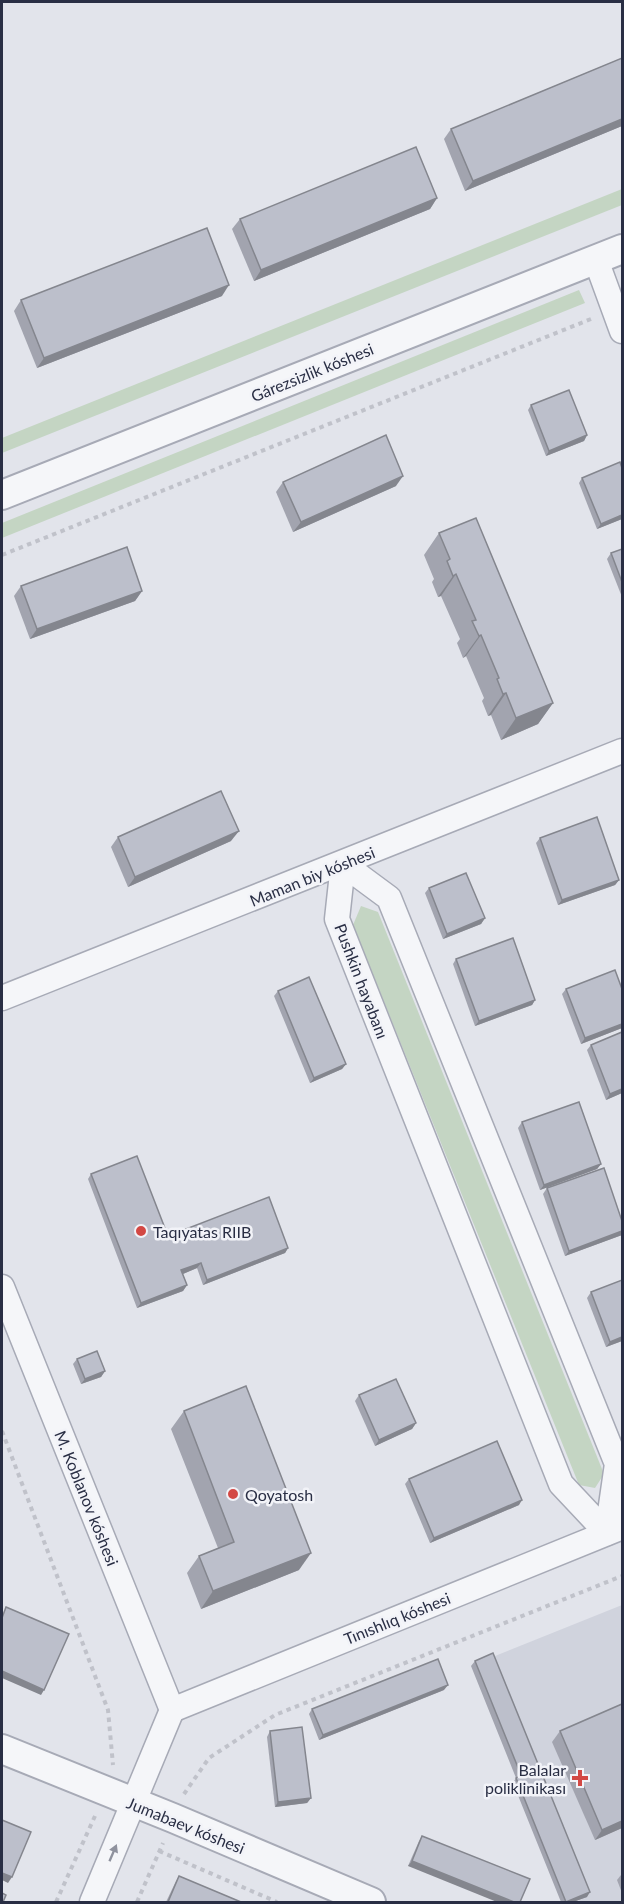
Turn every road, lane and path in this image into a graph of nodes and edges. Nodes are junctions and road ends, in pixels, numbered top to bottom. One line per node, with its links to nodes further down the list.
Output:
1 (622, 249): 2 (street, Gárezsizlik kóshesi)
2 (596, 260): 3 (street); 4 (street, Gárezsizlik kóshesi)
3 (619, 320): 5 (path)
4 (2, 495)
5 (2, 555)
6 (622, 751): 7 (street, Maman biy kóshesi)
7 (343, 864): 8 (street, Maman biy kóshesi); 11 (street); 11 (street, Pushkin hayabanı)
8 (2, 998)
9 (2, 1287): 13 (street, M. Koblanov kóshesi)
10 (2, 1431): 15 (path)
11 (615, 1530): 13 (street, Tınıshlıq kóshesi)
12 (622, 1576): 16 (path)
13 (172, 1710): 17 (street)
14 (2, 1749): 17 (street, Jumabaev kóshesi)
15 (113, 1769)
16 (182, 1797)
17 (134, 1803): 22 (street, one-way to 17); 25 (street, Jumabaev kóshesi)
18 (97, 1812): 21 (path)
19 (165, 1838): 20 (path)
20 (159, 1851): 23 (path); 24 (path)
21 (56, 1902)
22 (92, 1902)
23 (137, 1902)
24 (277, 1902)
25 (370, 1902)

